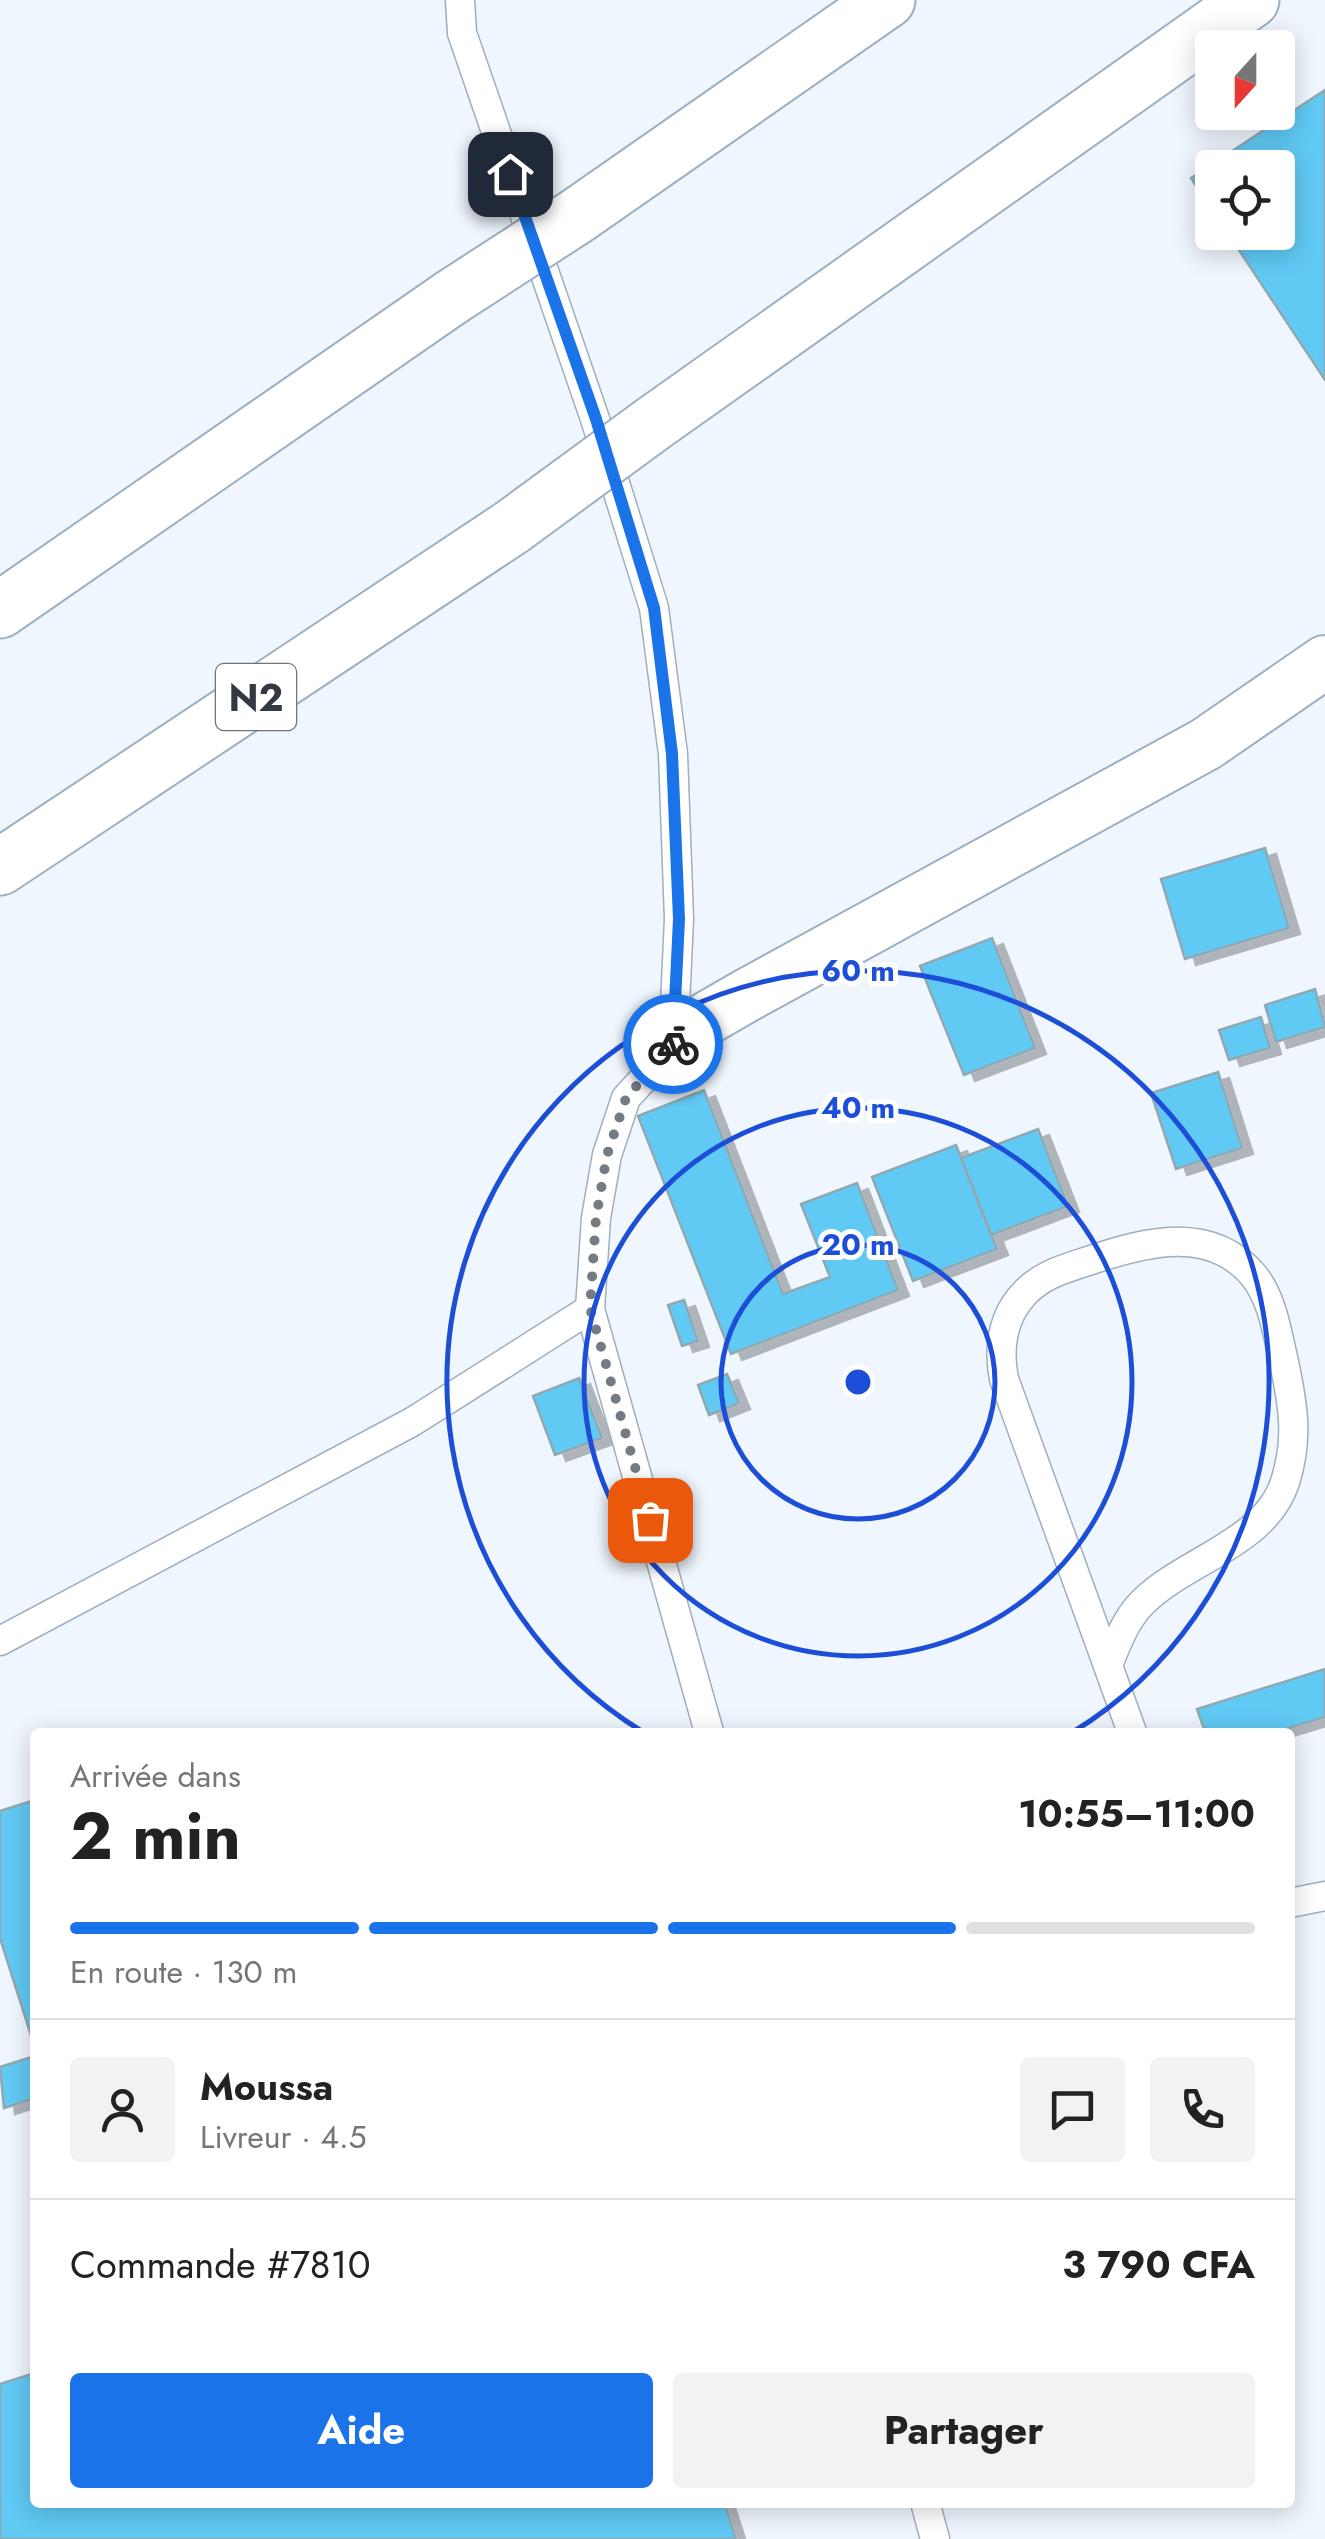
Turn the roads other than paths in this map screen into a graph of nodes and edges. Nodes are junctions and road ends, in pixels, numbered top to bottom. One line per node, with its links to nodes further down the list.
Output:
1 (460, 0): 7 (lane)
2 (888, 0): 4 (highway, bridge)
3 (1250, 0): 6 (highway, N2, bridge)
4 (0, 610)
5 (1325, 662): 7 (street)
6 (0, 867)
7 (673, 1047): 8 (lane)
8 (590, 1308): 9 (lane); 11 (lane)
9 (0, 1640)
10 (1109, 1662): 10 (lane); 12 (lane)
11 (708, 1728)
12 (1131, 1728)
13 (1325, 1896): 14 (lane)
14 (1295, 1902)
15 (927, 2508): 16 (lane)
16 (935, 2539)

